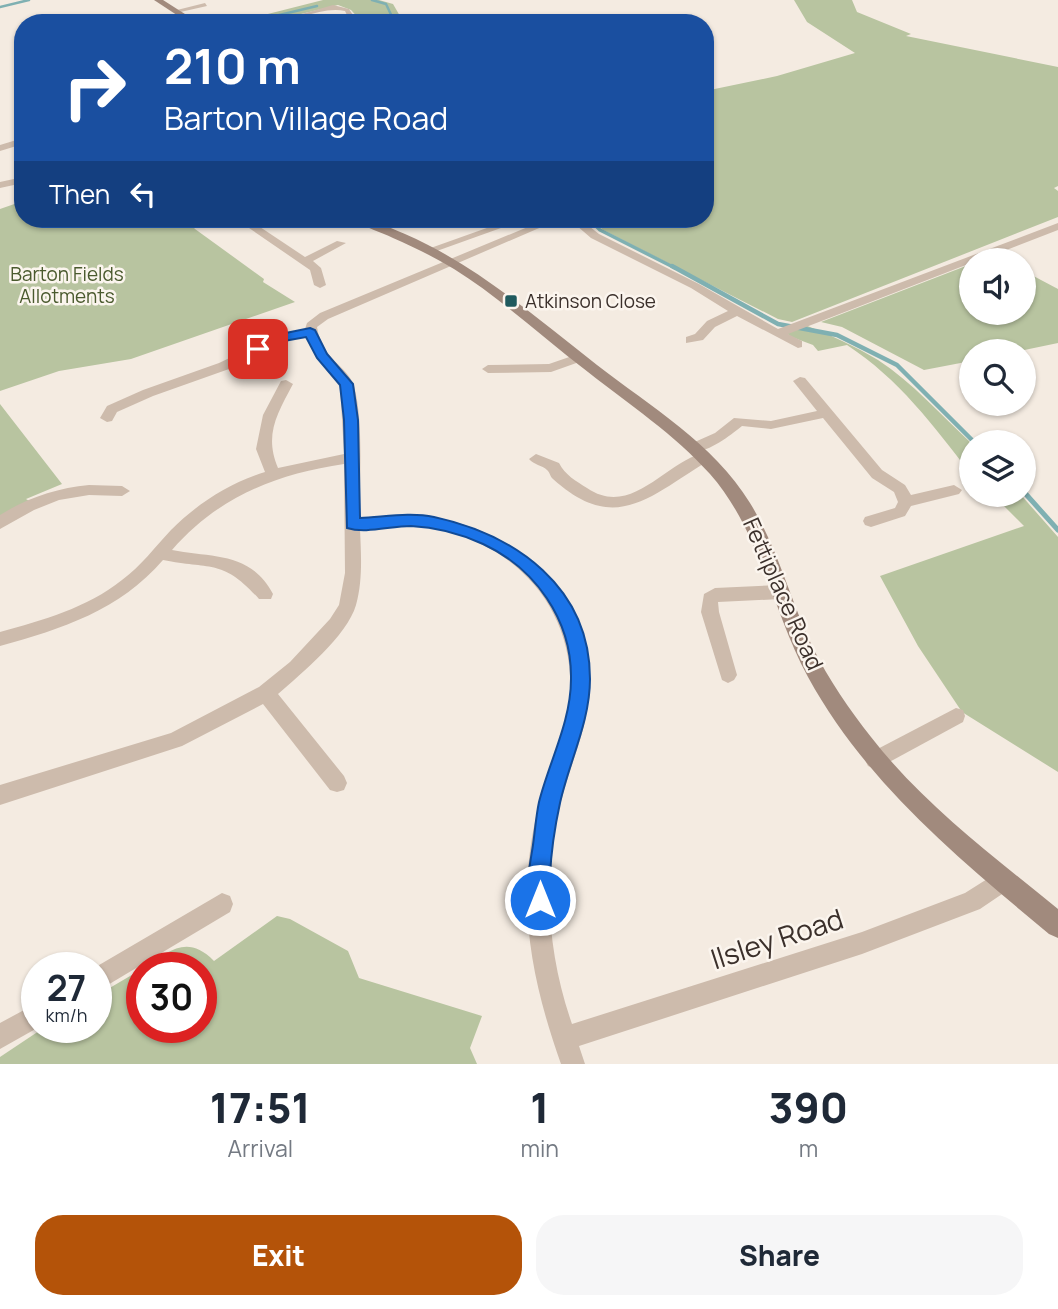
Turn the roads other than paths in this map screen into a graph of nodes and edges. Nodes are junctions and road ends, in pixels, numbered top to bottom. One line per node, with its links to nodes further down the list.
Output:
1 (158, 0): 3 (street)
2 (210, 2): 3 (street)
3 (176, 11): 4 (street)
4 (181, 14)
5 (307, 14): 6 (street)
6 (349, 14)
7 (1058, 226): 20 (street)
8 (255, 228): 15 (street)
9 (387, 228): 14 (street, Fettiplace Road)
10 (495, 228): 14 (street)
11 (533, 228): 16 (street)
12 (585, 228): 18 (street)
13 (341, 243): 15 (street)
14 (430, 250): 16 (street, Fettiplace Road)
15 (305, 261): 17 (street)
16 (451, 261): 19 (street); 23 (street, Fettiplace Road)
17 (320, 285)
18 (736, 312): 20 (street); 21 (street)
19 (310, 332): 27 (street); 30 (street)
20 (780, 332): 22 (street)
21 (698, 340)
22 (798, 344)
23 (578, 358): 24 (street); 29 (street, Fettiplace Road)
24 (488, 369)
25 (800, 381): 28 (street)
26 (286, 384): 32 (street)
27 (106, 412)
28 (828, 413): 29 (street); 35 (street)
29 (698, 453): 31 (street); 40 (street, Fettiplace Road)
30 (351, 458): 32 (street); 38 (street)
31 (536, 458)
32 (273, 473): 39 (street)
33 (954, 490): 35 (street)
34 (122, 491): 37 (street)
35 (906, 502): 36 (street)
36 (871, 521)
37 (0, 523)
38 (352, 524): 44 (street); 55 (street)
39 (162, 554): 41 (street); 42 (street)
40 (781, 592): 43 (street); 46 (street, Fettiplace Road)
41 (265, 594)
42 (0, 639)
43 (728, 675)
44 (265, 693): 47 (street); 48 (street)
45 (956, 716): 46 (street)
46 (875, 760): 49 (street, Fettiplace Road)
47 (337, 783)
48 (0, 795)
49 (1003, 880): 51 (street, Fettiplace Road); 55 (street, Ilsley Road)
50 (222, 904): 52 (street)
51 (1058, 925)
52 (112, 970)
53 (21, 1025): 54 (street)
54 (0, 1037)
55 (564, 1039): 56 (street)
56 (573, 1064)

